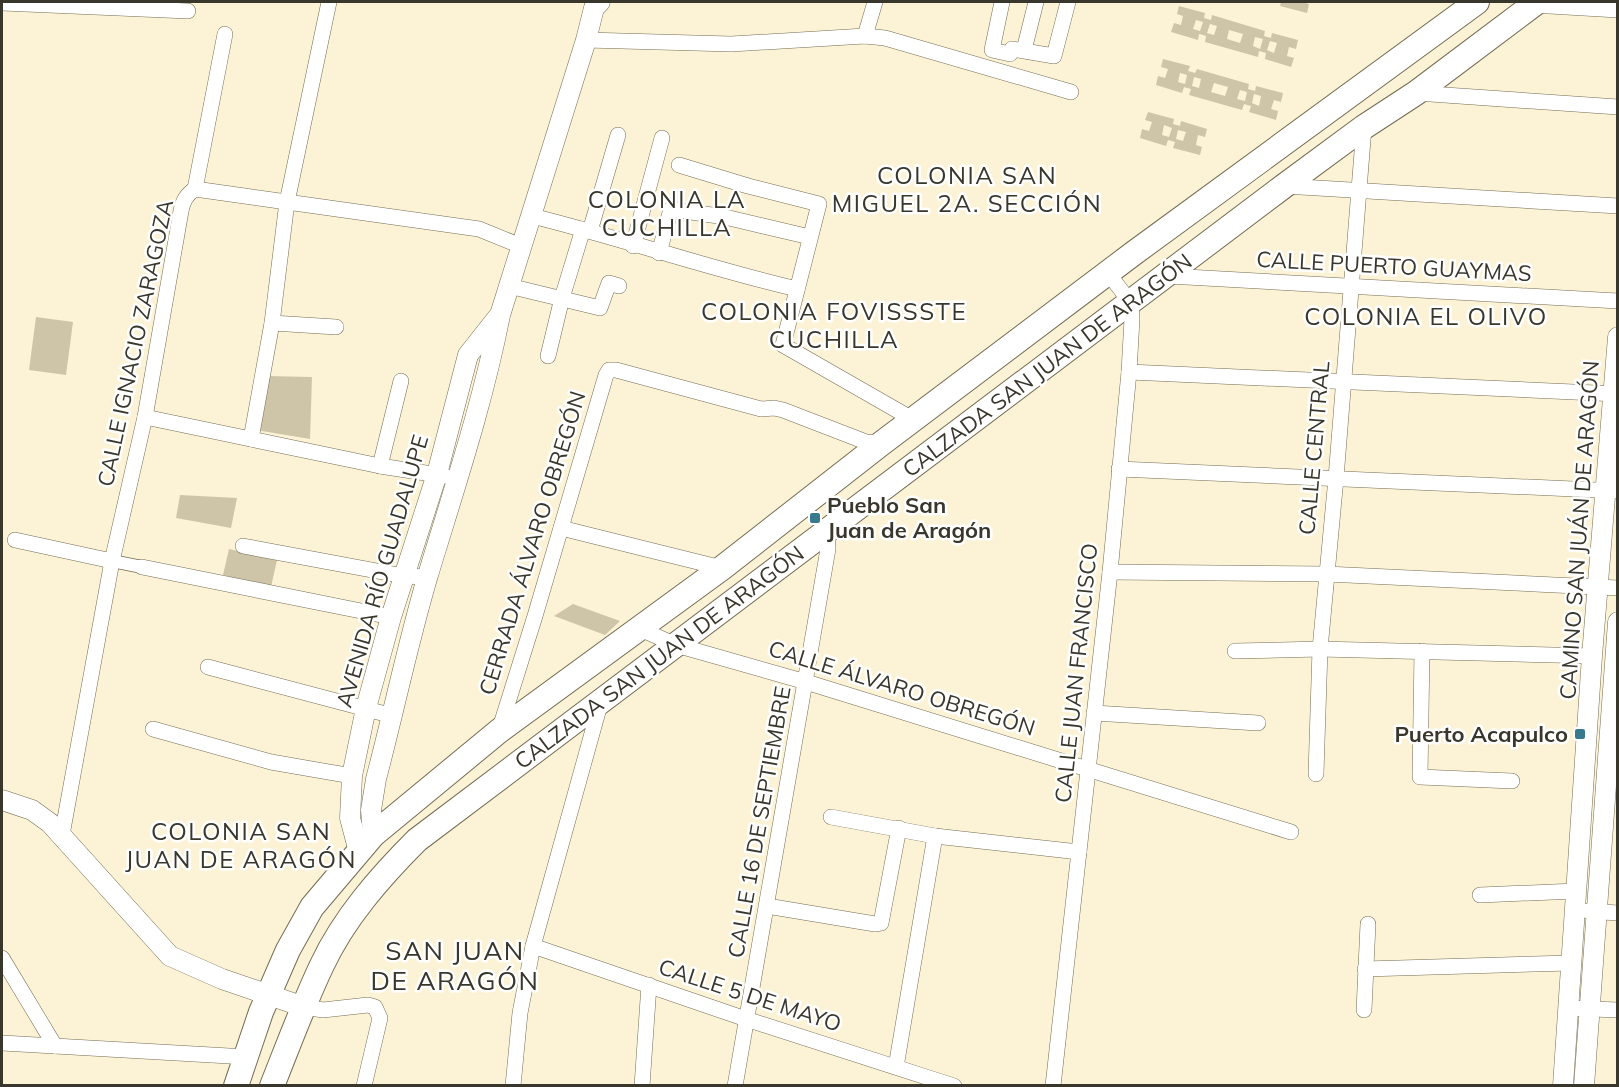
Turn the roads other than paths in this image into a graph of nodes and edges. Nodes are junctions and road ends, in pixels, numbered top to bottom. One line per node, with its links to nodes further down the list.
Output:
1 (329, 2): 26 (street)
2 (875, 2): 13 (street)
3 (1002, 2): 15 (street)
4 (1036, 2): 15 (street)
5 (1068, 2): 15 (street)
6 (1477, 2): 34 (main road, CALZADA SAN JUAN DE ARAGÓN)
7 (2, 3): 11 (street)
8 (1534, 3): 10 (street); 17 (main road, CALZADA SAN JUAN DE ARAGÓN)
9 (595, 4): 14 (street, AVENIDA RÍO GUADALUPE)
10 (1617, 10)
11 (188, 11)
12 (225, 34): 24 (street)
13 (865, 36): 14 (street); 16 (street)
14 (586, 40): 28 (street, AVENIDA RÍO GUADALUPE)
15 (1024, 50)
16 (1071, 92)
17 (1416, 93): 18 (street); 19 (main road, CALZADA SAN JUAN DE ARAGÓN)
18 (1617, 107)
19 (1364, 127): 23 (main road, CALZADA SAN JUAN DE ARAGÓN); 25 (street, CALLE CENTRAL)
20 (618, 135): 29 (street)
21 (662, 138): 32 (street)
22 (679, 165): 30 (street)
23 (1284, 186): 25 (street); 35 (main road, CALZADA SAN JUAN DE ARAGÓN)
24 (195, 189): 26 (street, CALLE IGNACIO ZARAGOZA); 52 (street, CALLE IGNACIO ZARAGOZA)
25 (1359, 189): 27 (street); 38 (street, CALLE CENTRAL)
26 (287, 202): 31 (street, CALLE IGNACIO ZARAGOZA); 44 (street)
27 (1617, 206)
28 (532, 216): 29 (street); 31 (street, AVENIDA RÍO GUADALUPE)
29 (586, 230): 32 (street); 40 (street)
30 (810, 237): 33 (street); 39 (street)
31 (521, 246): 36 (street, AVENIDA RÍO GUADALUPE)
32 (633, 246): 33 (street)
33 (659, 253): 39 (street)
34 (1108, 273): 42 (street); 53 (main road, CALZADA SAN JUAN DE ARAGÓN)
35 (1167, 276): 38 (street, CALLE PUERTO GUAYMAS); 42 (main road, CALZADA SAN JUAN DE ARAGÓN)
36 (508, 286): 40 (street); 43 (street, AVENIDA RÍO GUADALUPE)
37 (619, 286): 40 (street)
38 (1350, 286): 41 (street, CALLE PUERTO GUAYMAS); 50 (street, CALLE CENTRAL)
39 (797, 290): 53 (street)
40 (562, 298): 47 (street)
41 (1617, 301)
42 (1131, 303): 48 (street, CALLE JUAN FRANCISCO); 63 (main road, CALZADA SAN JUAN DE ARAGÓN)
43 (500, 315): 58 (street, AVENIDA RÍO GUADALUPE); 59 (street, AVENIDA RÍO GUADALUPE)
44 (272, 323): 45 (street); 54 (street)
45 (336, 327)
46 (1617, 337): 51 (street, CAMINO SAN JUÁN DE ARAGÓN)
47 (548, 356)
48 (1129, 372): 50 (street); 57 (street, CALLE JUAN FRANCISCO)
49 (401, 381): 56 (street)
50 (1342, 382): 51 (street); 60 (street, CALLE CENTRAL)
51 (1615, 394): 61 (street, CAMINO SAN JUÁN DE ARAGÓN)
52 (145, 417): 54 (street); 66 (street, CALLE IGNACIO ZARAGOZA)
53 (914, 420): 55 (main road, CALZADA SAN JUAN DE ARAGÓN)
54 (251, 439): 56 (street)
55 (882, 443): 62 (street, CERRADA ÁLVARO OBREGÓN); 68 (main road, CALZADA SAN JUAN DE ARAGÓN)
56 (380, 466): 58 (street)
57 (1119, 469): 60 (street); 69 (street, CALLE JUAN FRANCISCO)
58 (437, 474): 59 (street); 71 (street, AVENIDA RÍO GUADALUPE)
59 (459, 478): 72 (street, AVENIDA RÍO GUADALUPE)
60 (1336, 478): 61 (street); 70 (street, CALLE CENTRAL)
61 (1611, 491): 73 (street, CAMINO SAN JUÁN DE ARAGÓN)
62 (561, 528): 68 (street); 92 (street, CERRADA ÁLVARO OBREGÓN)
63 (827, 530): 77 (main road, CALZADA SAN JUAN DE ARAGÓN); 83 (street, CALLE 16 DE SEPTIEMBRE)
64 (15, 540): 66 (street)
65 (243, 546): 71 (street)
66 (112, 561): 67 (street); 105 (street, CALLE IGNACIO ZARAGOZA)
67 (142, 567): 74 (street)
68 (722, 568): 76 (main road, CALZADA SAN JUAN DE ARAGÓN)
69 (1110, 572): 70 (street); 88 (street, CALLE JUAN FRANCISCO)
70 (1326, 574): 73 (street); 78 (street, CALLE CENTRAL)
71 (404, 576): 72 (street); 74 (street, AVENIDA RÍO GUADALUPE)
72 (427, 578): 89 (street, AVENIDA RÍO GUADALUPE)
73 (1608, 587): 81 (street, CAMINO SAN JUÁN DE ARAGÓN)
74 (391, 617): 87 (street, AVENIDA RÍO GUADALUPE)
75 (1617, 622): 85 (street, CAMINO SAN JUÁN DE ARAGÓN)
76 (638, 628): 77 (street, CALLE ÁLVARO OBREGÓN); 92 (main road, CALZADA SAN JUAN DE ARAGÓN)
77 (676, 645): 83 (street, CALLE ÁLVARO OBREGÓN); 86 (main road, CALZADA SAN JUAN DE ARAGÓN)
78 (1320, 649): 79 (street); 80 (street); 94 (street, CALLE CENTRAL)
79 (1235, 651)
80 (1422, 651): 81 (street); 96 (street)
81 (1592, 656): 84 (street, CAMINO SAN JUÁN DE ARAGÓN)
82 (208, 667): 87 (street)
83 (806, 682): 93 (street, CALLE ÁLVARO OBREGÓN); 113 (street, CALLE 16 DE SEPTIEMBRE)
84 (1592, 683): 85 (street); 97 (street, CAMINO SAN JUÁN DE ARAGÓN)
85 (1615, 684): 98 (street, CAMINO SAN JUÁN DE ARAGÓN)
86 (601, 701): 117 (street); 123 (main road, CALZADA SAN JUAN DE ARAGÓN)
87 (366, 708): 89 (street); 95 (street, AVENIDA RÍO GUADALUPE)
88 (1094, 713): 90 (street); 93 (street, CALLE JUAN FRANCISCO)
89 (393, 716): 107 (street, AVENIDA RÍO GUADALUPE)
90 (1258, 723)
91 (153, 729): 95 (street)
92 (500, 731): 107 (main road, CALZADA SAN JUAN DE ARAGÓN)
93 (1088, 768): 104 (street, CALLE ÁLVARO OBREGÓN); 108 (street, CALLE JUAN FRANCISCO)
94 (1316, 774)
95 (352, 776): 107 (street, AVENIDA RÍO GUADALUPE)
96 (1512, 781)
97 (1583, 783): 98 (street); 100 (street, CAMINO SAN JUÁN DE ARAGÓN)
98 (1611, 784): 101 (street, CAMINO SAN JUÁN DE ARAGÓN)
99 (2, 800): 105 (street)
100 (1582, 805): 101 (street); 109 (street, CAMINO SAN JUÁN DE ARAGÓN)
101 (1610, 807): 110 (street, CAMINO SAN JUÁN DE ARAGÓN)
102 (831, 817): 103 (street)
103 (899, 828): 106 (street); 113 (street)
104 (1291, 832)
105 (62, 835): 122 (street)
106 (935, 836): 108 (street); 132 (street)
107 (366, 843): 122 (main road, CALZADA SAN JUAN DE ARAGÓN)
108 (1079, 852): 140 (street, CALLE JUAN FRANCISCO)
109 (1578, 869): 110 (street); 112 (street, CAMINO SAN JUÁN DE ARAGÓN)
110 (1599, 870): 114 (street, CAMINO SAN JUÁN DE ARAGÓN)
111 (1480, 895): 112 (street)
112 (1575, 901): 114 (street); 119 (street, CAMINO SAN JUÁN DE ARAGÓN)
113 (767, 906): 128 (street, CALLE 16 DE SEPTIEMBRE)
114 (1596, 912): 115 (street); 125 (street, CAMINO SAN JUÁN DE ARAGÓN)
115 (1617, 913)
116 (1368, 924): 120 (street)
117 (532, 946): 121 (street, CALLE 5 DE MAYO); 136 (street)
118 (2, 958): 130 (street)
119 (1570, 963): 120 (street); 124 (street, CAMINO SAN JUÁN DE ARAGÓN)
120 (1365, 969): 126 (street)
121 (649, 985): 128 (street, CALLE 5 DE MAYO); 137 (street)
122 (268, 995): 123 (street); 131 (main road, CALZADA SAN JUAN DE ARAGÓN)
123 (304, 1007): 134 (main road, CALZADA SAN JUAN DE ARAGÓN); 135 (street)
124 (1567, 1008): 125 (street); 141 (street, CAMINO SAN JUÁN DE ARAGÓN)
125 (1589, 1009): 127 (street); 142 (street, CAMINO SAN JUÁN DE ARAGÓN)
126 (1364, 1010)
127 (1617, 1010)
128 (747, 1018): 132 (street, CALLE 5 DE MAYO); 138 (street, CALLE 16 DE SEPTIEMBRE)
129 (2, 1043): 130 (street)
130 (55, 1046): 131 (street)
131 (247, 1057): 133 (main road, CALZADA SAN JUAN DE ARAGÓN)
132 (896, 1067): 139 (street, CALLE 5 DE MAYO)
133 (236, 1086)
134 (272, 1086)
135 (364, 1086)
136 (513, 1086)
137 (642, 1086)
138 (735, 1086)
139 (954, 1086)
140 (1053, 1086)
141 (1563, 1086)
142 (1584, 1086)

